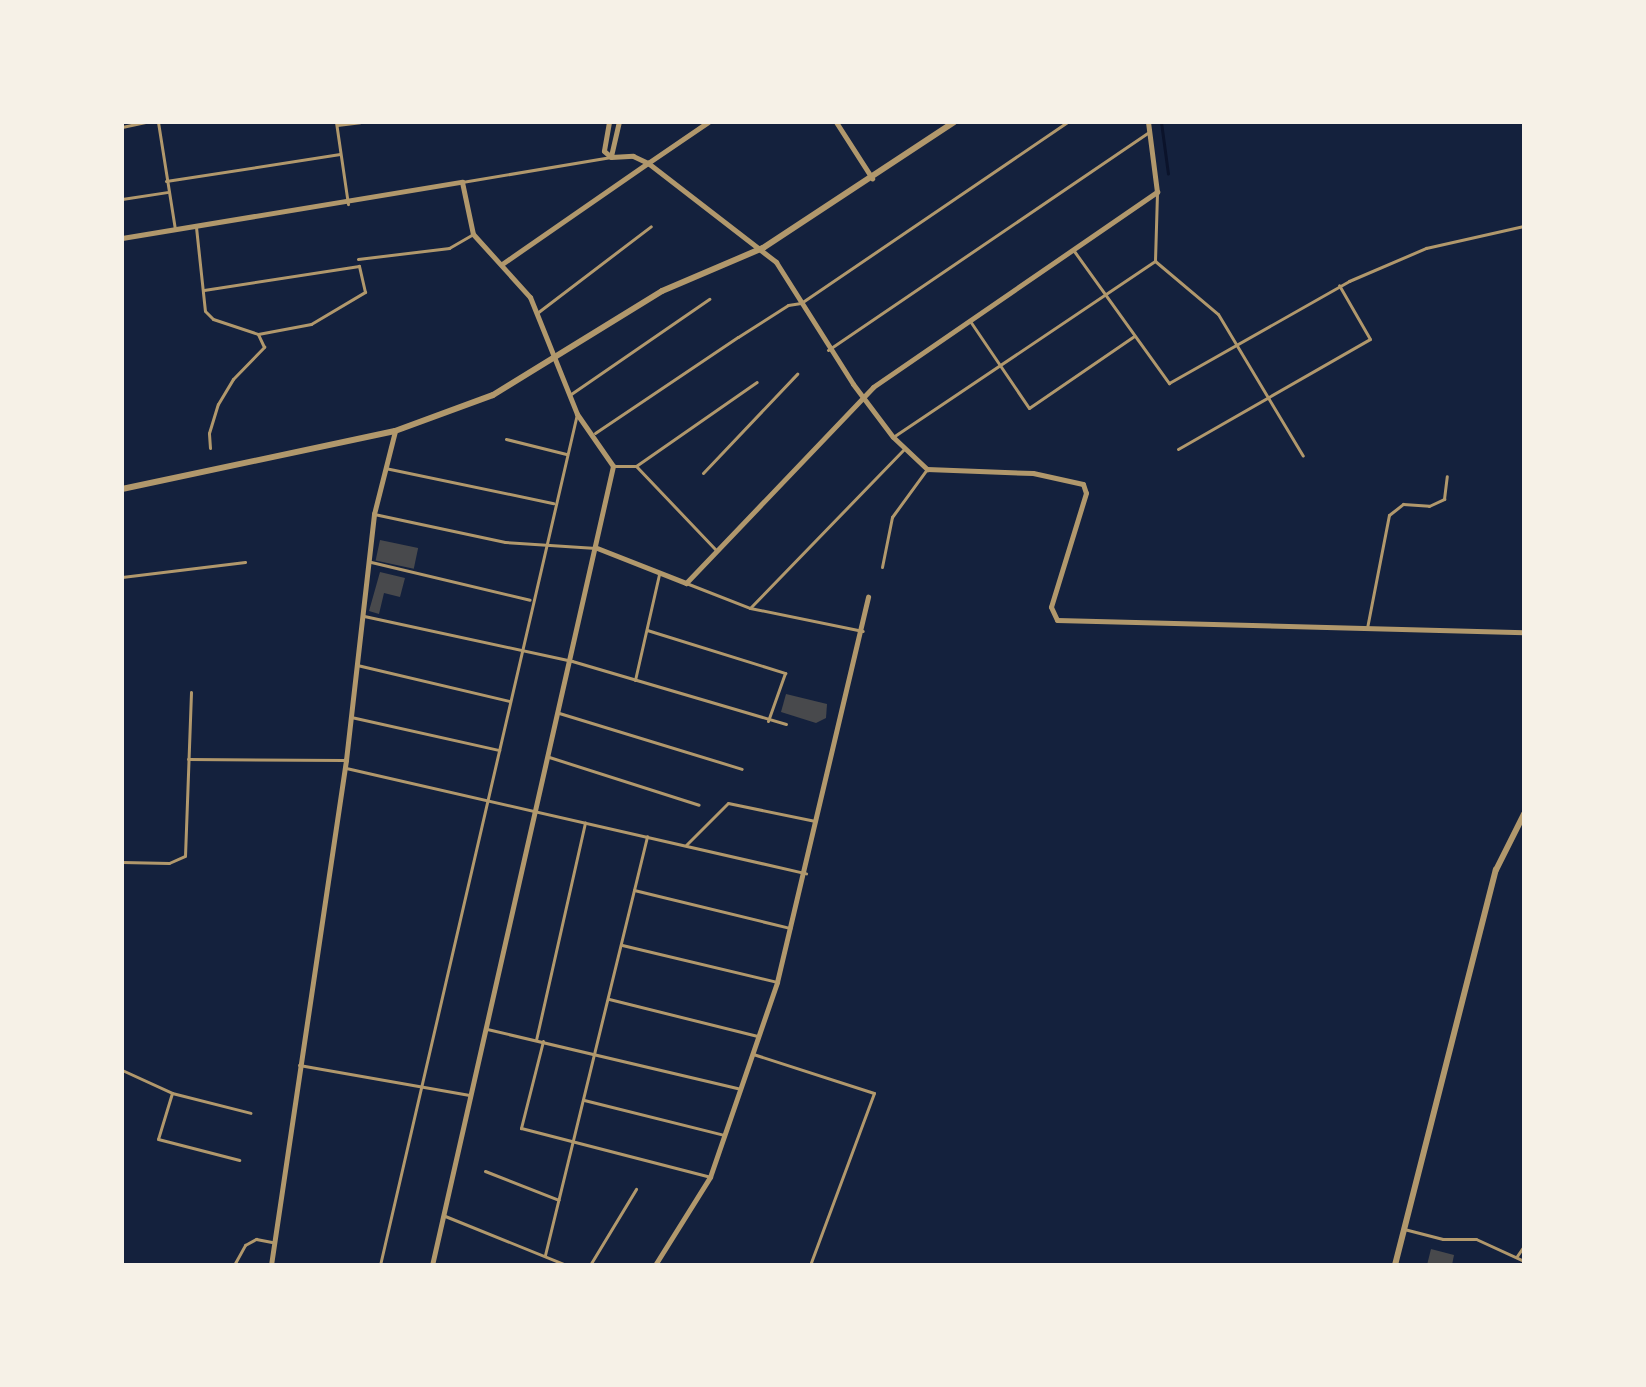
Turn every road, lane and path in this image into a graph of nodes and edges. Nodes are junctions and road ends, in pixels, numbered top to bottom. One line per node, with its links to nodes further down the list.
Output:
1 (146, 122): 12 (lane)
2 (158, 122): 18 (lane)
3 (360, 122): 11 (lane)
4 (609, 122): 15 (street)
5 (619, 122): 15 (street)
6 (708, 122): 16 (street)
7 (836, 122): 17 (street)
8 (954, 122): 17 (street)
9 (1067, 122): 39 (lane)
10 (1148, 122): 13 (street)
11 (336, 124): 14 (lane)
12 (122, 127)
13 (1150, 132): 21 (street); 45 (lane)
14 (340, 154): 18 (lane); 23 (lane)
15 (611, 157): 16 (street); 19 (lane)
16 (648, 163): 30 (street); 34 (street)
17 (872, 178): 30 (street)
18 (166, 181): 20 (lane)
19 (462, 182): 23 (street); 28 (street)
20 (168, 192): 22 (lane); 27 (lane)
21 (1157, 192): 31 (street); 33 (lane)
22 (122, 199)
23 (348, 204): 26 (street)
24 (651, 226): 40 (lane)
25 (1524, 226): 35 (lane)
26 (196, 227): 27 (street); 36 (lane)
27 (176, 230): 29 (street)
28 (473, 234): 32 (lane); 34 (street)
29 (122, 238)
30 (763, 248): 39 (street); 46 (street)
31 (1074, 251): 37 (lane); 41 (street)
32 (358, 259)
33 (1155, 261): 37 (lane); 44 (lane)
34 (502, 264): 40 (street)
35 (1339, 285): 44 (lane); 52 (lane)
36 (204, 290): 42 (lane); 42 (lane)
37 (1104, 294): 43 (lane); 47 (lane)
38 (709, 299): 50 (lane)
39 (801, 303): 45 (street); 55 (lane)
40 (537, 313): 46 (street)
41 (970, 321): 47 (lane); 51 (street)
42 (258, 334): 58 (lane)
43 (1134, 336): 44 (lane); 47 (lane)
44 (1238, 345): 52 (lane)
45 (828, 350): 51 (street)
46 (552, 358): 50 (street); 54 (street)
47 (999, 366): 56 (lane)
48 (797, 374): 67 (lane)
49 (757, 382): 64 (lane)
50 (570, 394): 53 (street)
51 (864, 397): 56 (street); 74 (street)
52 (1269, 399): 60 (lane); 62 (lane)
53 (577, 414): 55 (street); 61 (lane)
54 (395, 431): 65 (street); 69 (street)
55 (595, 433): 63 (street)
56 (893, 437): 59 (street)
57 (506, 439): 61 (lane)
58 (210, 448)
59 (904, 449): 66 (street); 83 (lane)
60 (1178, 449)
61 (566, 454): 70 (lane)
62 (1303, 456)
63 (613, 466): 64 (lane); 73 (street)
64 (636, 466): 74 (lane)
65 (385, 468): 70 (lane); 71 (street)
66 (927, 469): 77 (lane); 85 (street)
67 (703, 473)
68 (1447, 476): 85 (lane)
69 (122, 489)
70 (554, 503): 72 (lane)
71 (374, 514): 72 (lane); 76 (street)
72 (545, 545): 73 (lane); 82 (lane)
73 (597, 548): 78 (street); 90 (street)
74 (719, 552): 80 (street)
75 (245, 562): 79 (lane)
76 (371, 562): 82 (lane); 84 (street)
77 (882, 567)
78 (659, 574): 80 (street); 86 (lane)
79 (122, 577)
80 (686, 583): 83 (lane)
81 (868, 597): 87 (street)
82 (532, 600): 89 (lane)
83 (750, 608): 87 (lane)
84 (364, 616): 89 (lane); 91 (street)
85 (1367, 628): 88 (street)
86 (647, 630): 92 (lane); 97 (lane)
87 (863, 631): 109 (street)
88 (1524, 632)
89 (520, 651): 90 (lane); 94 (lane)
90 (572, 661): 92 (lane); 95 (street)
91 (357, 665): 94 (lane); 96 (street)
92 (635, 681): 97 (lane)
93 (191, 692): 101 (lane)
94 (510, 701): 99 (lane)
95 (559, 713): 100 (street); 103 (lane)
96 (351, 717): 99 (lane); 102 (street)
97 (768, 721): 98 (lane)
98 (786, 724)
99 (499, 750): 104 (lane)
100 (549, 757): 105 (lane); 106 (street)
101 (188, 759): 102 (lane); 112 (lane)
102 (345, 764): 104 (lane); 125 (street)
103 (742, 769)
104 (488, 800): 106 (lane); 127 (lane)
105 (699, 805)
106 (538, 810): 108 (lane); 119 (street)
107 (1524, 814): 141 (street)
108 (585, 822): 110 (lane); 121 (lane)
109 (817, 822): 111 (lane); 113 (street)
110 (647, 836): 111 (lane); 114 (lane)
111 (686, 845): 113 (lane)
112 (122, 862)
113 (806, 873): 115 (street)
114 (634, 890): 115 (lane); 116 (lane)
115 (791, 928): 117 (street)
116 (622, 945): 117 (lane); 118 (lane)
117 (777, 982): 120 (street)
118 (609, 999): 120 (lane); 123 (lane)
119 (486, 1029): 121 (lane); 130 (street)
120 (758, 1037): 124 (street)
121 (536, 1040): 122 (lane)
122 (543, 1041): 123 (lane); 134 (lane)
123 (595, 1053): 128 (lane); 131 (lane)
124 (753, 1054): 128 (street); 154 (lane)
125 (299, 1065): 127 (lane); 142 (street)
126 (122, 1070): 129 (lane)
127 (421, 1087): 130 (lane); 149 (lane)
128 (740, 1089): 133 (street)
129 (172, 1093): 132 (lane); 135 (lane)
130 (470, 1095): 140 (street)
131 (584, 1100): 133 (lane); 134 (lane)
132 (251, 1113)
133 (724, 1135): 137 (street)
134 (573, 1144): 137 (lane); 139 (lane)
135 (239, 1160)
136 (485, 1171): 139 (lane)
137 (710, 1177): 153 (street)
138 (636, 1189): 152 (lane)
139 (559, 1200): 144 (lane)
140 (442, 1215): 144 (lane); 150 (street)
141 (1404, 1229): 145 (lane); 155 (street)
142 (272, 1242): 147 (lane); 148 (street)
143 (1524, 1246): 145 (lane)
144 (545, 1255): 151 (lane)
145 (1516, 1258): 146 (lane)
146 (1524, 1261)
147 (234, 1265)
148 (271, 1265)
149 (380, 1265)
150 (432, 1265)
151 (566, 1265)
152 (590, 1265)
153 (655, 1265)
154 (810, 1265)
155 (1395, 1265)

